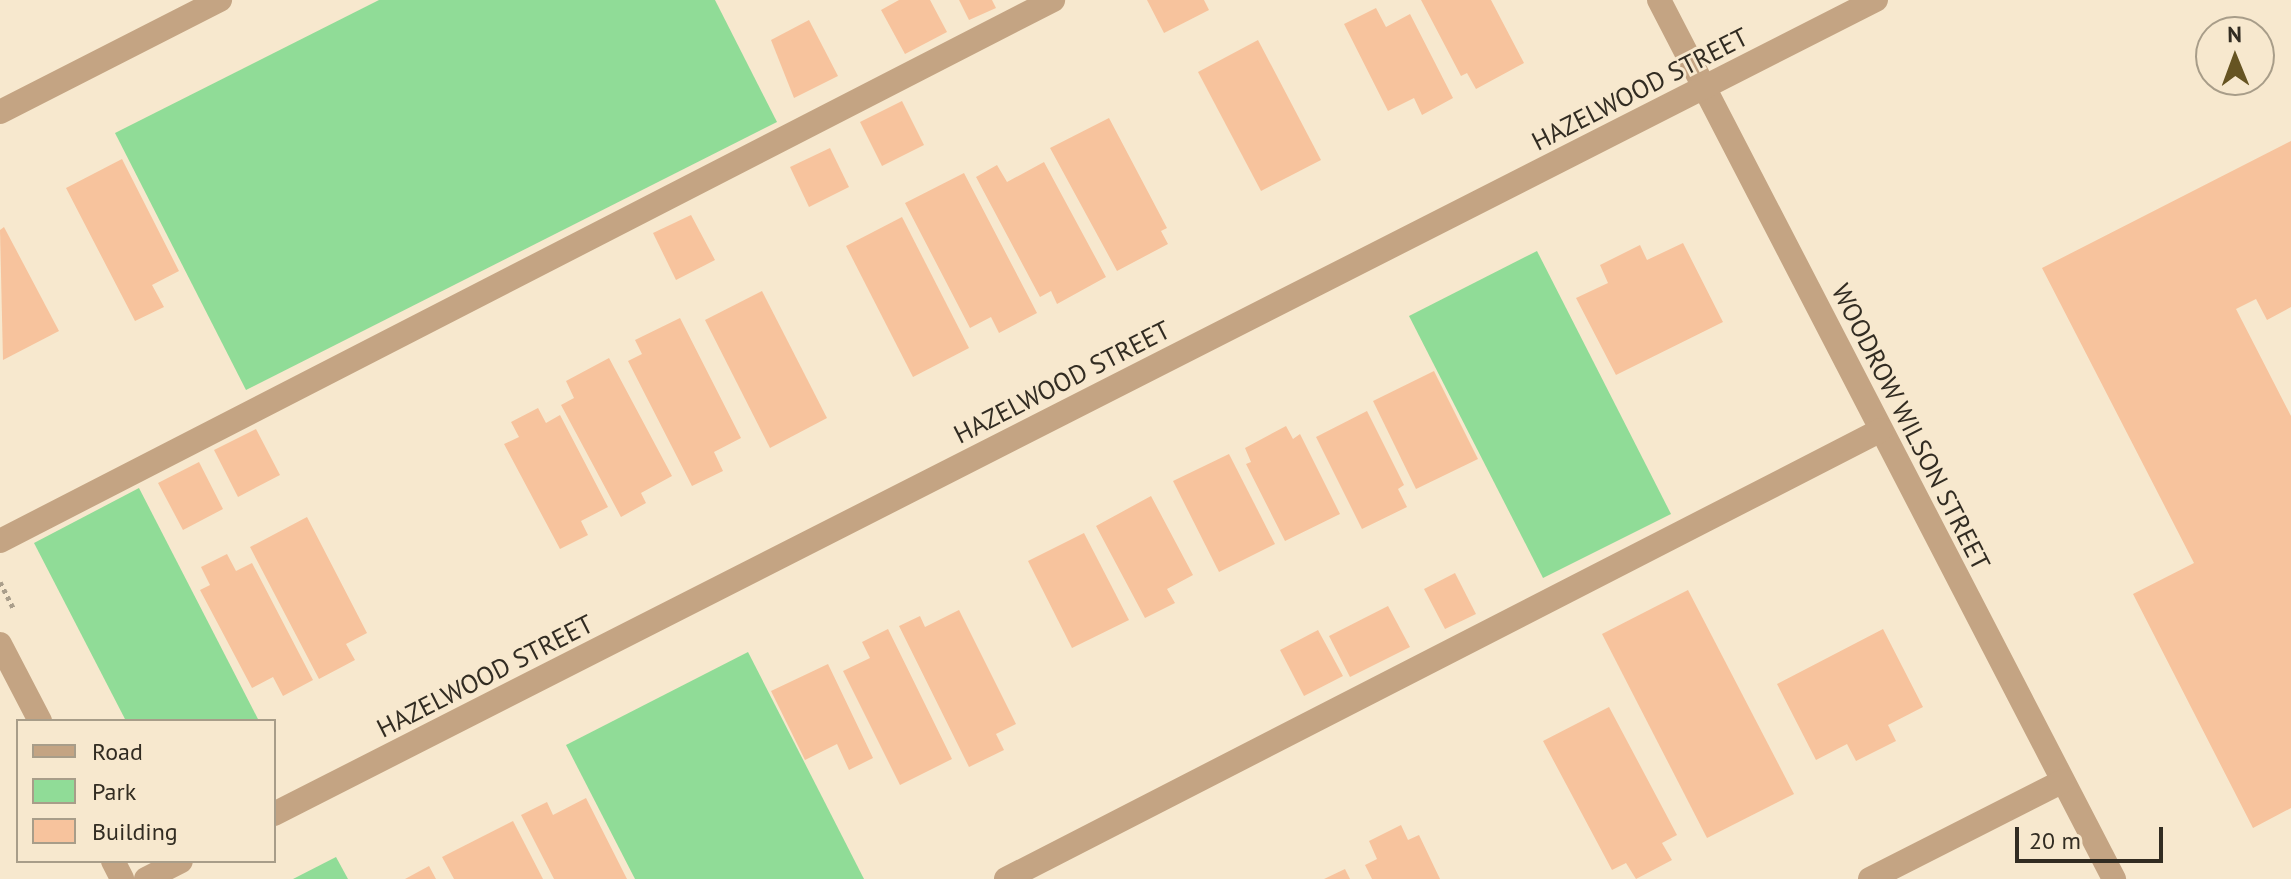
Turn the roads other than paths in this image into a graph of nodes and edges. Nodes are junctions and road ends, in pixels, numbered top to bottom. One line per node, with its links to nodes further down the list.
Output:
1 (220, 0): 6 (street)
2 (1053, 0): 8 (street)
3 (1659, 0): 5 (street, WOODROW WILSON STREET)
4 (1876, 0): 5 (street, HAZELWOOD STREET)
5 (1703, 88): 7 (street, WOODROW WILSON STREET); 12 (street, HAZELWOOD STREET)
6 (0, 112)
7 (1881, 430): 11 (street, WOODROW WILSON STREET); 15 (street)
8 (0, 541)
9 (0, 644): 10 (street)
10 (39, 719)
11 (2063, 781): 16 (street); 17 (street, WOODROW WILSON STREET)
12 (276, 813)
13 (177, 863): 14 (street)
14 (146, 879)
15 (1006, 879)
16 (1870, 879)
17 (2114, 879)

